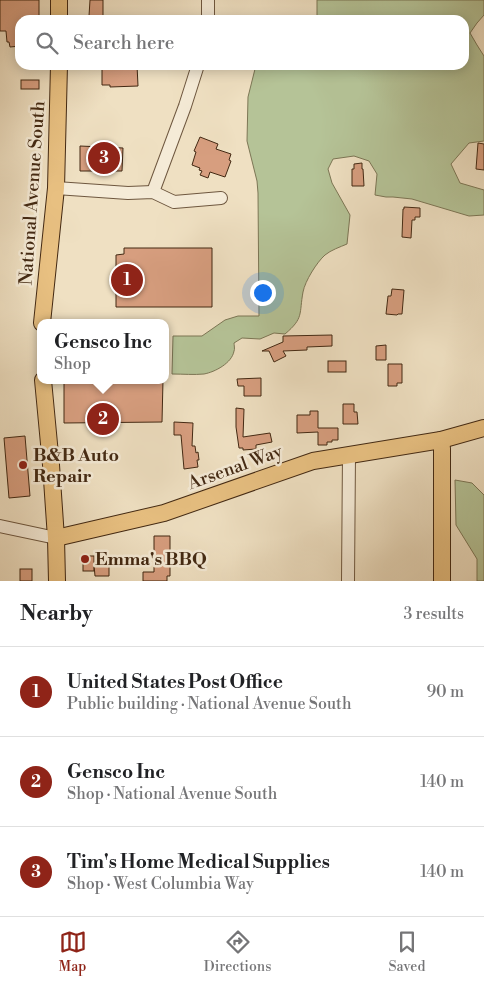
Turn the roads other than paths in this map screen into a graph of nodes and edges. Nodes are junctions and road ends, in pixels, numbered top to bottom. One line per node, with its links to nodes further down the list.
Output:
1 (60, 0): 3 (main road)
2 (208, 0): 4 (street)
3 (59, 15)
4 (208, 15)
5 (59, 70): 7 (main road, National Avenue South)
6 (196, 70): 8 (street)
7 (56, 188): 8 (street); 10 (main road, National Avenue South)
8 (153, 192): 9 (street)
9 (221, 198)
10 (42, 319)
11 (43, 384): 16 (main road)
12 (484, 428): 13 (main road, Arsenal Way)
13 (442, 440): 14 (main road, Arsenal Way); 19 (main road)
14 (349, 454): 16 (main road, Arsenal Way); 18 (street)
15 (0, 526): 16 (street, Arsenal Way)
16 (56, 538): 17 (main road)
17 (57, 581)
18 (348, 581)
19 (442, 581)

